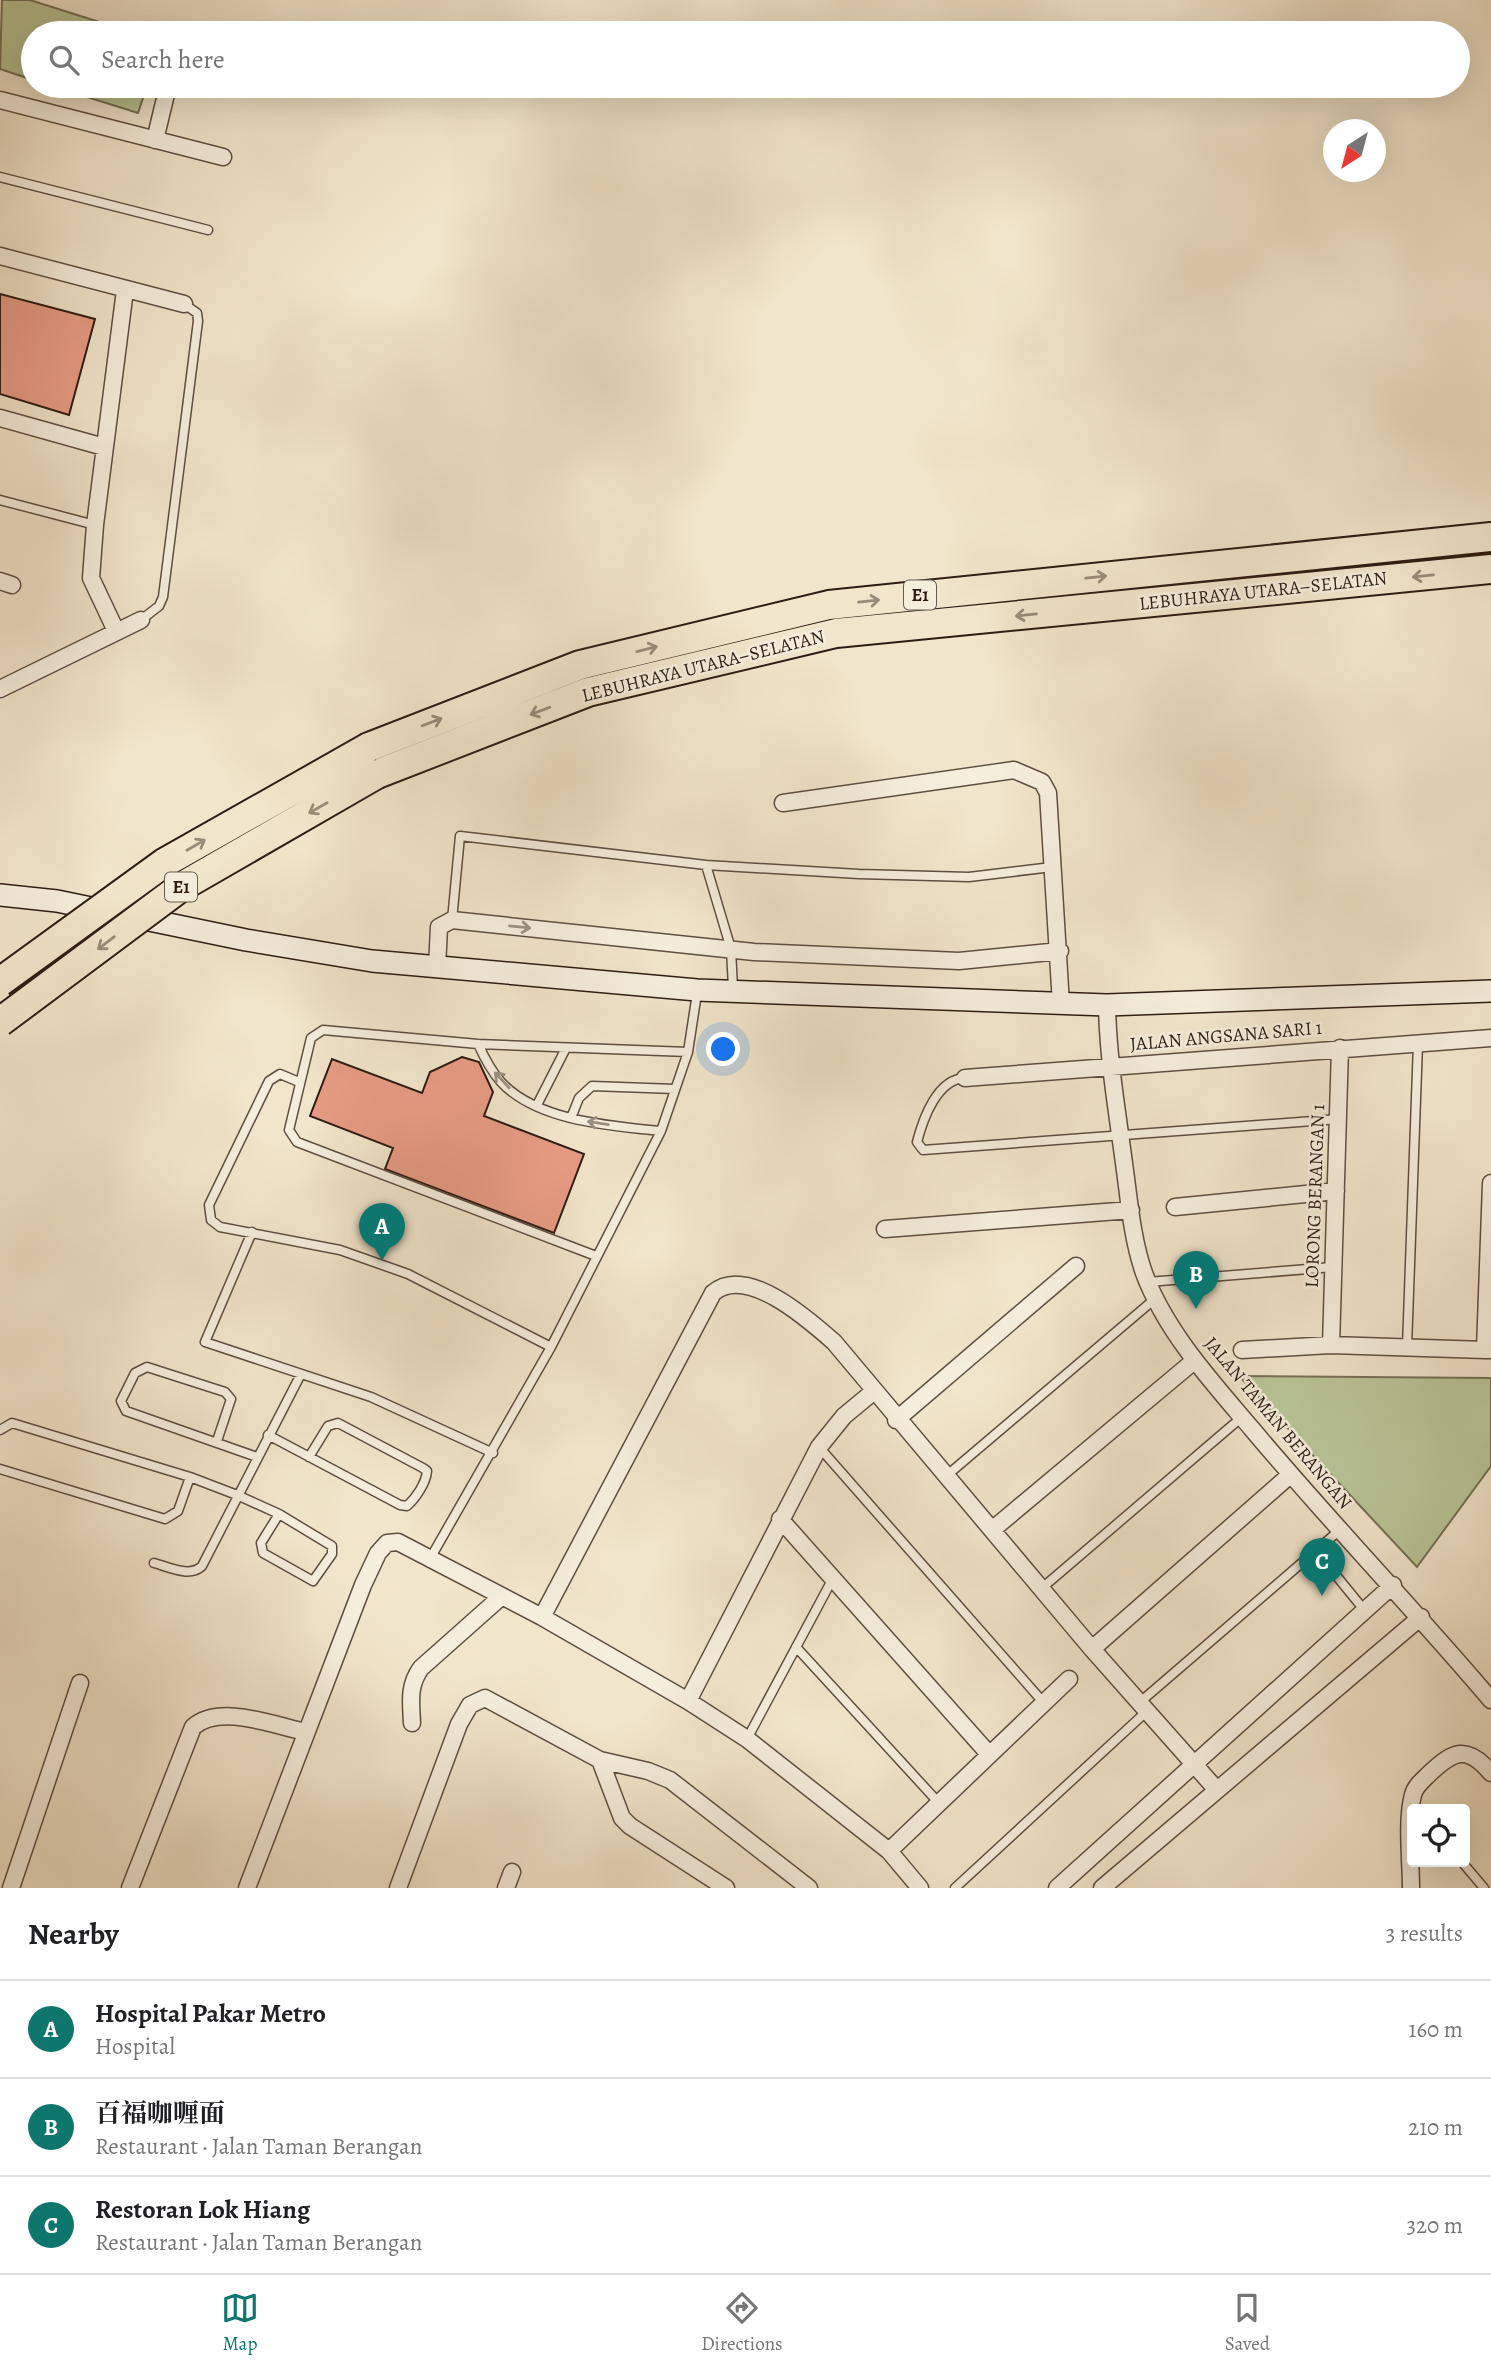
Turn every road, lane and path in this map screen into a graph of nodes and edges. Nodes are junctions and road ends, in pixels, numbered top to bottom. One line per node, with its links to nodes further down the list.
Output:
1 (165, 98): 3 (street)
2 (0, 100): 3 (street)
3 (155, 140): 4 (street)
4 (223, 157)
5 (0, 177): 6 (lane)
6 (208, 230)
7 (0, 256): 8 (street)
8 (125, 290): 9 (street); 11 (street)
9 (184, 304): 16 (lane)
10 (0, 418): 11 (street)
11 (104, 447): 13 (street)
12 (0, 500): 13 (lane)
13 (95, 525): 17 (street)
14 (1491, 537): 27 (highway, LEBUHRAYA UTARA–SELATAN / E1, one-way to 14, bridge)
15 (1491, 569): 33 (highway, LEBUHRAYA UTARA–SELATAN / E1, one-way to 33, bridge)
16 (141, 620): 17 (street)
17 (116, 631): 18 (street)
18 (0, 689)
19 (783, 803): 21 (street)
20 (706, 865): 21 (lane); 23 (lane); 24 (lane)
21 (1052, 867): 25 (street)
22 (0, 895): 26 (main road)
23 (452, 920): 24 (street, one-way to 24); 26 (street)
24 (731, 949): 25 (street); 30 (lane)
25 (1060, 951): 31 (street)
26 (437, 967): 28 (main road)
27 (0, 982)
28 (697, 990): 30 (main road); 39 (lane)
29 (1491, 990): 32 (main road)
30 (733, 991): 31 (main road)
31 (1061, 1004): 32 (main road)
32 (1107, 1005): 40 (street, JALAN TAMAN BERANGAN)
33 (0, 1022)
34 (1491, 1038): 35 (street, JALAN ANGSANA SARI 1)
35 (1418, 1043): 38 (street, JALAN ANGSANA SARI 1); 64 (lane)
36 (478, 1044): 37 (lane); 42 (lane); 44 (lane, one-way to 36)
37 (566, 1048): 39 (lane); 44 (lane)
38 (1340, 1048): 40 (street, JALAN ANGSANA SARI 1); 46 (street, LORONG BERANGAN 1)
39 (688, 1052): 43 (lane)
40 (1109, 1067): 41 (street, JALAN ANGSANA SARI 1); 48 (street, JALAN TAMAN BERANGAN)
41 (965, 1078): 48 (lane)
42 (299, 1082): 55 (lane); 56 (lane)
43 (676, 1089): 45 (lane); 47 (lane)
44 (537, 1105): 45 (lane)
45 (571, 1118): 47 (lane, one-way to 45)
46 (1339, 1119): 48 (lane); 50 (street, LORONG BERANGAN 1)
47 (661, 1131): 56 (lane)
48 (1120, 1136): 53 (street, JALAN TAMAN BERANGAN)
49 (1491, 1183): 51 (street)
50 (1336, 1191): 52 (street); 58 (street, LORONG BERANGAN 1)
51 (1491, 1192): 59 (street)
52 (1175, 1207)
53 (1131, 1210): 54 (street); 60 (street, JALAN TAMAN BERANGAN)
54 (885, 1229)
55 (252, 1232): 63 (lane); 68 (lane)
56 (596, 1256): 63 (lane)
57 (1076, 1266): 71 (street)
58 (1333, 1268): 60 (lane); 62 (street, LORONG BERANGAN 1)
59 (1490, 1269): 66 (street)
60 (1148, 1282): 61 (street, JALAN TAMAN BERANGAN)
61 (1156, 1298): 67 (street, JALAN TAMAN BERANGAN); 82 (lane)
62 (1331, 1345): 64 (street); 65 (street)
63 (551, 1347): 76 (lane)
64 (1407, 1347): 66 (street)
65 (1242, 1350)
66 (1488, 1350)
67 (1195, 1361): 70 (street, JALAN TAMAN BERANGAN); 87 (street)
68 (301, 1374): 73 (lane); 76 (lane)
69 (873, 1392): 71 (street); 75 (street); 97 (street)
70 (1242, 1417): 80 (street, JALAN TAMAN BERANGAN); 93 (lane)
71 (896, 1420): 82 (street)
72 (0, 1430): 81 (lane)
73 (268, 1435): 77 (lane); 78 (lane)
74 (217, 1441): 74 (lane); 77 (lane)
75 (819, 1447): 85 (street); 104 (lane)
76 (493, 1453): 89 (lane)
77 (257, 1457): 83 (lane)
78 (309, 1457): 78 (lane)
79 (0, 1469): 81 (lane)
80 (1290, 1475): 86 (street, JALAN TAMAN BERANGAN); 99 (street)
81 (190, 1477): 83 (lane)
82 (946, 1477): 87 (street)
83 (237, 1495): 84 (lane); 90 (lane)
84 (279, 1514): 84 (lane)
85 (780, 1519): 91 (street); 103 (street)
86 (1341, 1529): 88 (lane); 92 (street, JALAN TAMAN BERANGAN)
87 (992, 1530): 93 (street)
88 (1317, 1552): 95 (lane); 105 (lane)
89 (431, 1558): 94 (street); 107 (street)
90 (154, 1563)
91 (832, 1580): 98 (lane); 109 (street)
92 (1393, 1585): 95 (street); 96 (street, JALAN TAMAN BERANGAN)
93 (1042, 1588): 99 (street)
94 (502, 1596): 97 (street); 106 (street)
95 (1365, 1611): 111 (street)
96 (1421, 1617): 102 (street, JALAN TAMAN BERANGAN); 113 (street)
97 (542, 1618): 103 (street)
98 (796, 1647): 108 (lane); 114 (lane)
99 (1092, 1649): 105 (street)
100 (1069, 1679): 104 (street)
101 (80, 1683): 119 (street)
102 (1491, 1700)
103 (688, 1701): 108 (street)
104 (1043, 1702): 109 (street)
105 (1143, 1707): 111 (street); 126 (lane)
106 (412, 1723)
107 (306, 1732): 120 (street); 121 (street)
108 (747, 1739): 116 (street)
109 (988, 1753): 114 (street)
110 (600, 1759): 122 (street); 123 (street); 124 (street)
111 (1195, 1766): 113 (street); 127 (street)
112 (1491, 1773): 115 (street)
113 (1216, 1789): 128 (street)
114 (938, 1802): 116 (street)
115 (1415, 1804)
116 (889, 1851): 125 (street)
117 (1412, 1867): 129 (street)
118 (1466, 1867): 130 (lane)
119 (11, 1888)
120 (130, 1888)
121 (247, 1888)
122 (398, 1888)
123 (726, 1888)
124 (809, 1888)
125 (920, 1888)
126 (955, 1888)
127 (1057, 1888)
128 (1102, 1888)
129 (1411, 1888)
130 (1483, 1888)

